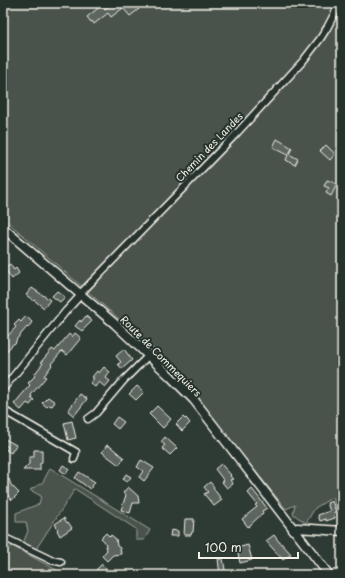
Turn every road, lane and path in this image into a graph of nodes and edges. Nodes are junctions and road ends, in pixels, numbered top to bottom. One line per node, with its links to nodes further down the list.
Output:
1 (340, 3): 3 (street, Chemin des Landes)
2 (3, 228): 3 (street, Route de Commequiers)
3 (80, 294): 4 (street, Route de Commequiers); 5 (street, Chemin des Landes)
4 (149, 355): 7 (street); 9 (street, Route de Commequiers)
5 (3, 389)
6 (3, 410): 8 (street)
7 (88, 418)
8 (74, 459)
9 (293, 530): 10 (street); 13 (street, Route de Commequiers)
10 (342, 531)
11 (3, 537): 12 (street)
12 (61, 562)
13 (329, 575)

